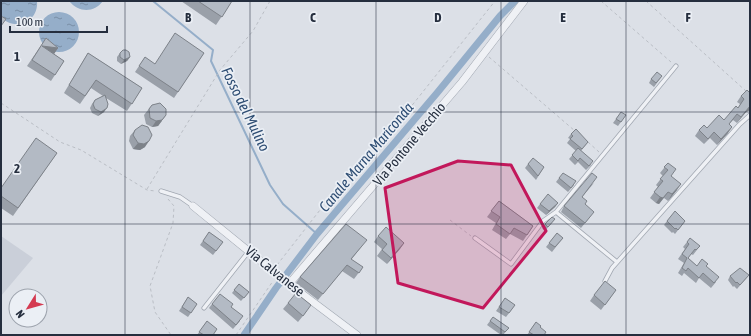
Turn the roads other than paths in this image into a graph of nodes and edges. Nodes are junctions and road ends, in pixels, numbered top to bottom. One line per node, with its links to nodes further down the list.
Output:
1 (524, 1): 11 (street, Via Pontone Vecchio)
2 (676, 66): 6 (lane)
3 (750, 116): 9 (lane)
4 (161, 191): 5 (lane)
5 (193, 206): 8 (street, Via Calvanese)
6 (556, 212): 7 (lane); 9 (lane)
7 (475, 238)
8 (250, 250): 11 (street, Via Calvanese); 12 (lane)
9 (617, 262): 10 (lane)
10 (605, 281)
11 (288, 283): 13 (street, Via Calvanese)
12 (204, 308)
13 (357, 335)

